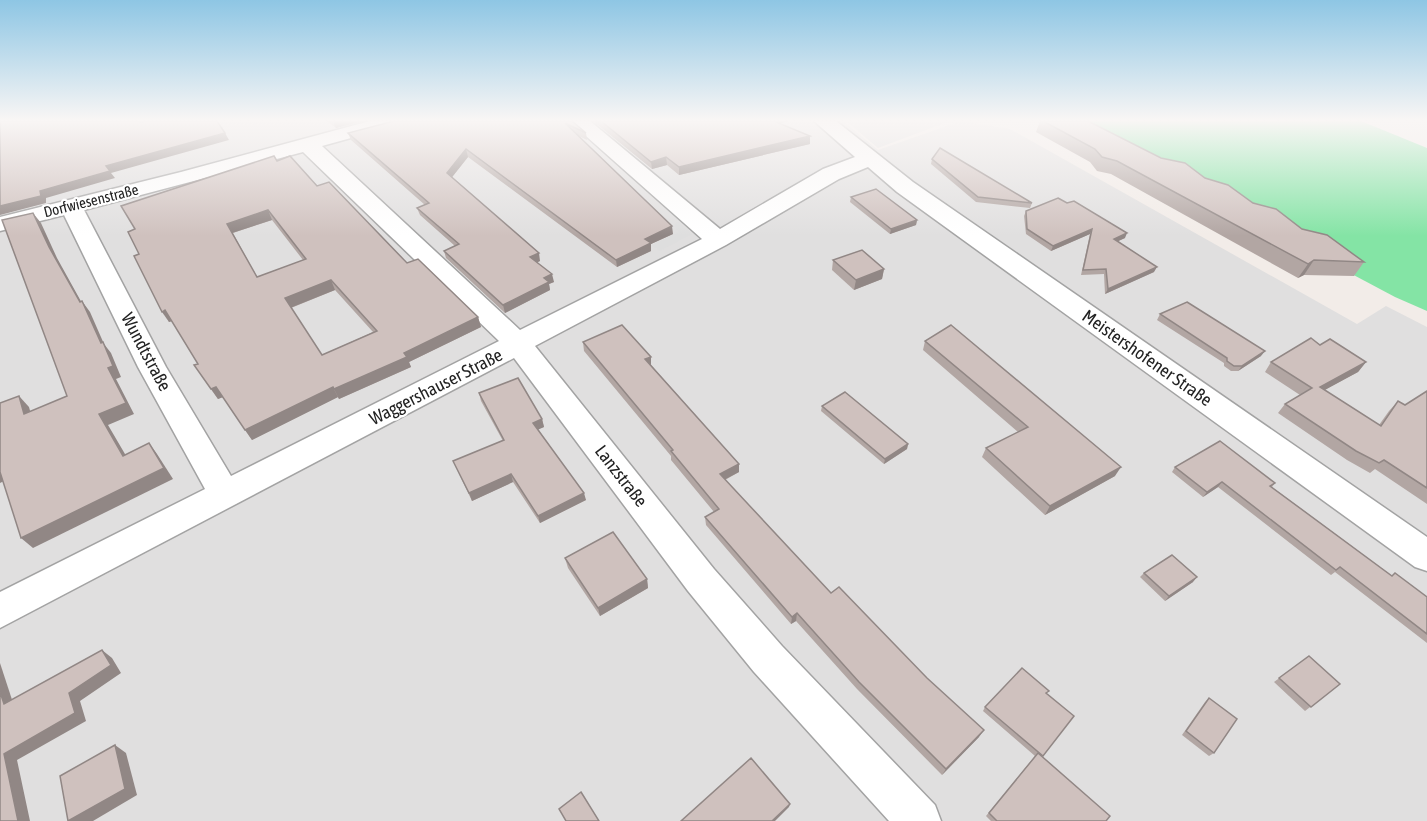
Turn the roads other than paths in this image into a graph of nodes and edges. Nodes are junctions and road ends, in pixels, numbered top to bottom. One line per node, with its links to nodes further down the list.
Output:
1 (252, 159): 5 (street, Dorfwiesenstraße)
2 (323, 159): 8 (street, Lanzstraße)
3 (624, 159): 7 (street)
4 (869, 159): 7 (street, Waggershauser Straße); 10 (street, Meistershofener Straße)
5 (71, 206): 6 (street, Dorfwiesenstraße); 9 (street, Wundtstraße)
6 (0, 224)
7 (718, 240): 8 (street, Waggershauser Straße)
8 (519, 345): 9 (street, Waggershauser Straße); 12 (street, Lanzstraße)
9 (225, 495): 11 (street, Waggershauser Straße)
10 (1427, 556)
11 (0, 611)
12 (918, 821)

